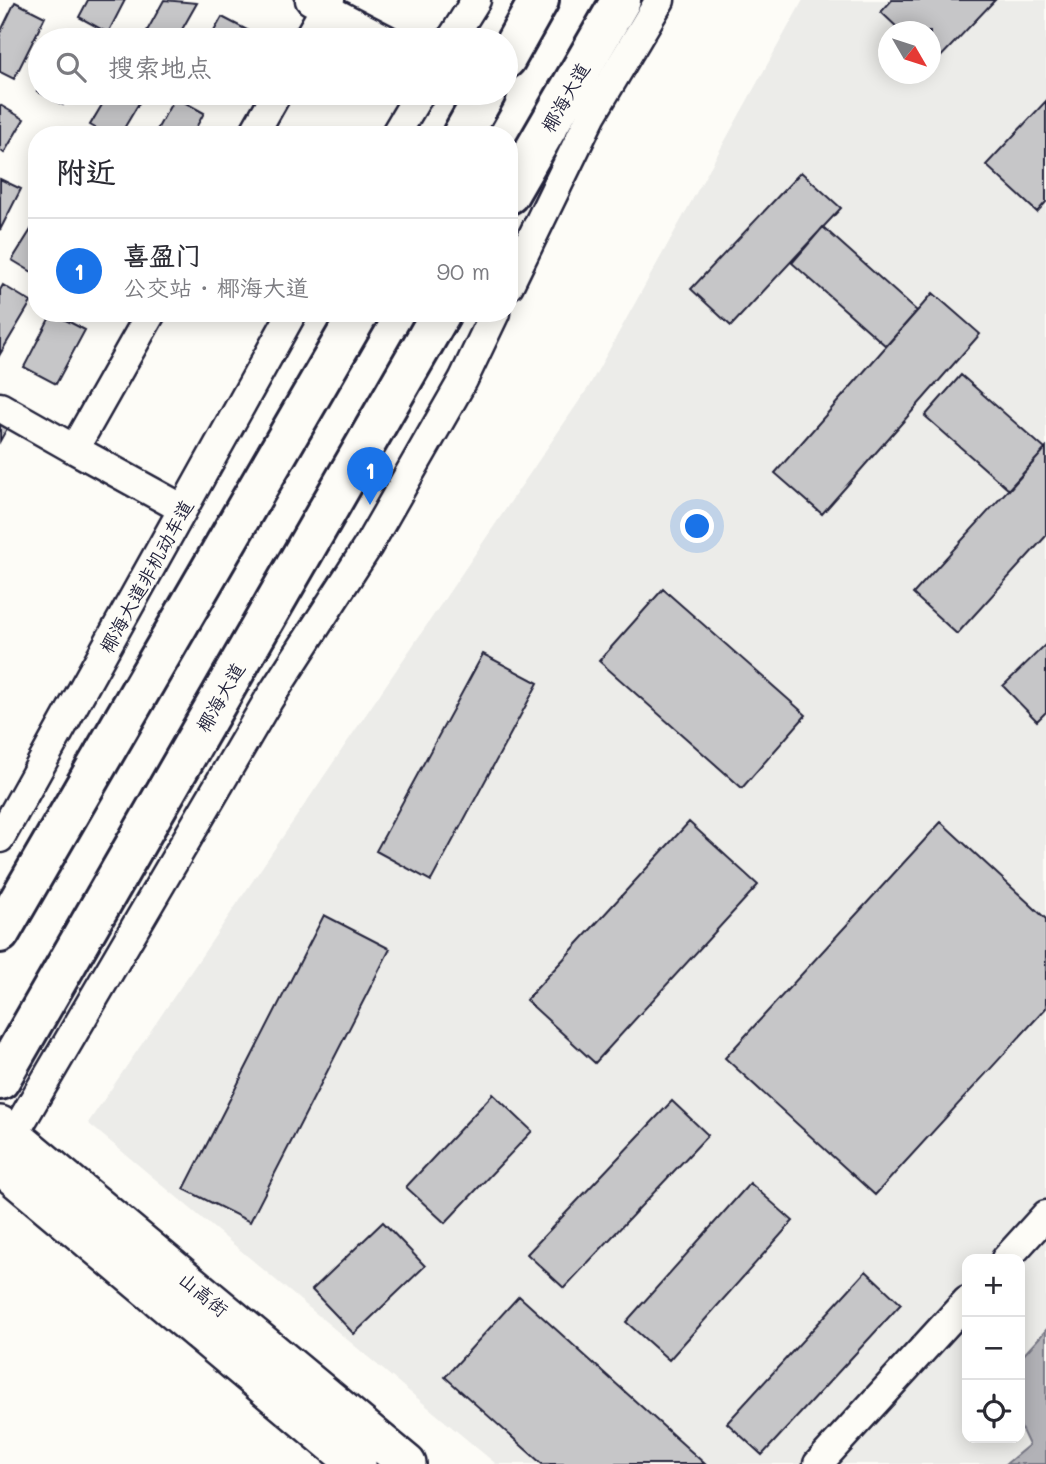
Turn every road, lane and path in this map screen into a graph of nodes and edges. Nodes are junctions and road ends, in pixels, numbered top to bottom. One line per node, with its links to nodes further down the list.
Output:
1 (310, 0): 8 (street)
2 (330, 0): 7 (street)
3 (476, 0): 9 (street)
4 (539, 0): 10 (highway)
5 (621, 0): 17 (highway, 椰海大道)
6 (660, 0): 18 (street)
7 (314, 28)
8 (364, 28)
9 (458, 28)
10 (518, 37)
11 (270, 105): 14 (street)
12 (413, 105): 15 (street)
13 (479, 105): 16 (highway)
14 (258, 126)
15 (400, 126)
16 (467, 126)
17 (518, 178)
18 (518, 266)
19 (146, 322): 25 (street)
20 (287, 322): 26 (street, 椰海大道非机动车道)
21 (354, 322): 28 (highway)
22 (436, 322): 29 (highway, 椰海大道)
23 (491, 322): 30 (street)
24 (0, 407): 25 (street)
25 (74, 449): 26 (street)
26 (183, 509): 27 (street, 椰海大道非机动车道)
27 (0, 838)
28 (0, 933)
29 (0, 1080)
30 (3, 1146): 34 (main road, 山高街); 35 (main road, 山高街)
31 (1046, 1215): 32 (street)
32 (1011, 1254)
33 (962, 1306): 36 (street)
34 (356, 1464)
35 (407, 1464)
36 (818, 1464)

